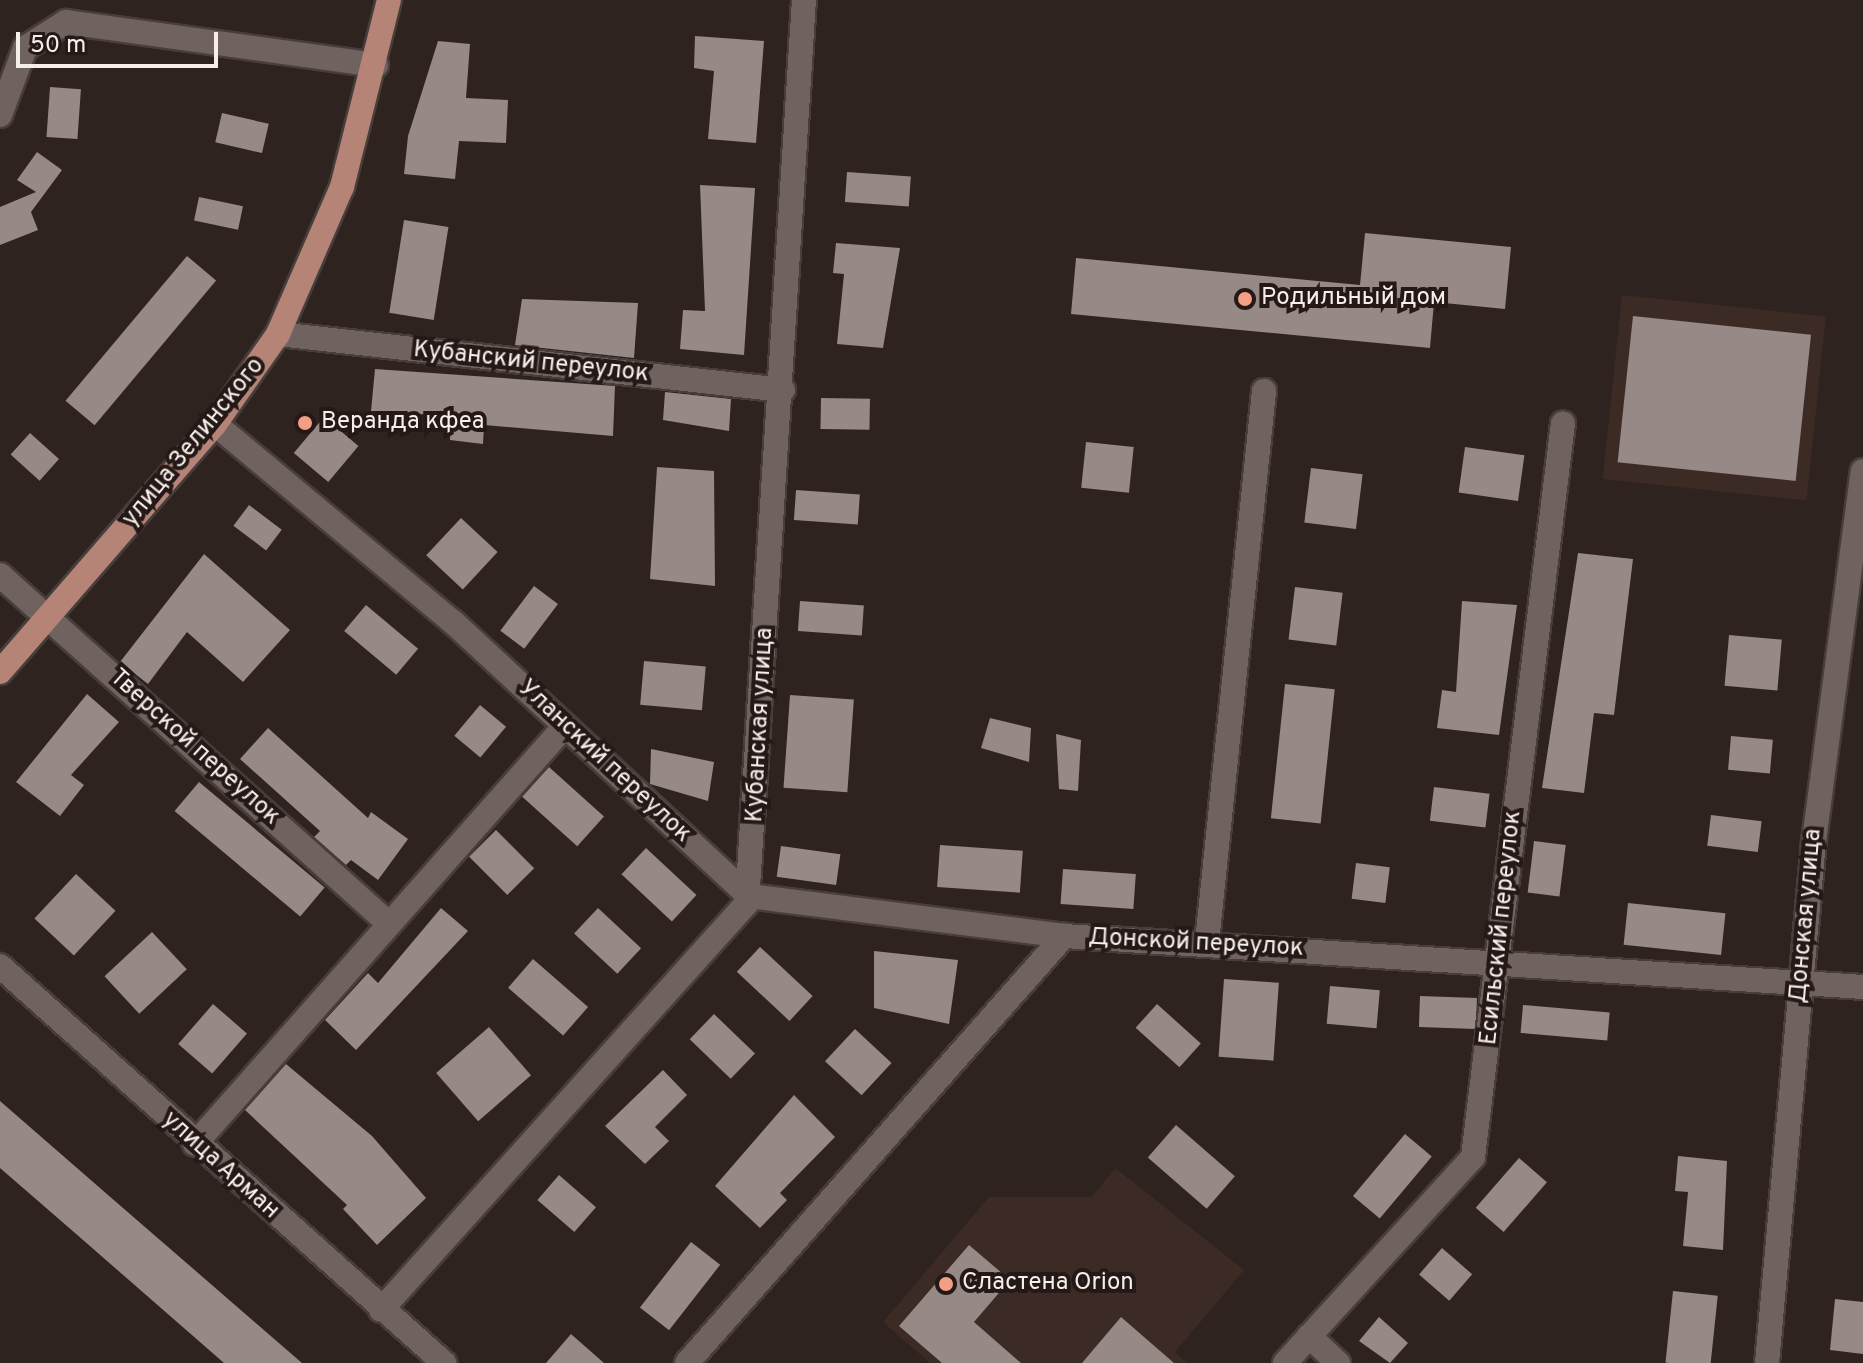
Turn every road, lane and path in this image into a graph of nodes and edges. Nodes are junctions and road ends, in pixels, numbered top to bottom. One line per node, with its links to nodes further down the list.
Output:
1 (389, 0): 3 (main road, улица Зелинского)
2 (804, 0): 6 (street, Кубанская улица)
3 (376, 65): 4 (street); 5 (main road, улица Зелинского)
4 (0, 115)
5 (278, 334): 6 (street, Кубанский переулок); 9 (main road, улица Зелинского)
6 (783, 390): 15 (street, Кубанская улица)
7 (1264, 391): 18 (street)
8 (1563, 423): 20 (street, Есильский переулок)
9 (215, 424): 12 (main road, улица Зелинского); 14 (street, Уланский переулок)
10 (1863, 471): 21 (street, Донская улица)
11 (0, 575): 12 (street, Тверской переулок)
12 (49, 618): 13 (main road, улица Зелинского); 16 (street, Тверской переулок)
13 (0, 672)
14 (564, 727): 15 (street, Уланский переулок); 16 (street)
15 (749, 896): 17 (street); 24 (street, Кубанская улица)
16 (387, 922): 23 (street)
17 (1064, 936): 18 (street, Донской переулок); 27 (street, Донской переулок)
18 (1207, 942): 20 (street, Донской переулок)
19 (0, 966): 23 (street, улица Арман)
20 (1496, 966): 21 (street, Донской переулок); 25 (street, Есильский переулок)
21 (1801, 986): 22 (street, Донской переулок); 30 (street, Донская улица)
22 (1863, 987)
23 (195, 1144): 24 (street, улица Арман)
24 (381, 1310): 26 (street, улица Арман)
25 (1309, 1336): 28 (street, Есильский переулок); 29 (street)
26 (444, 1363)
27 (687, 1363)
28 (1285, 1363)
29 (1338, 1363)
30 (1767, 1363)

